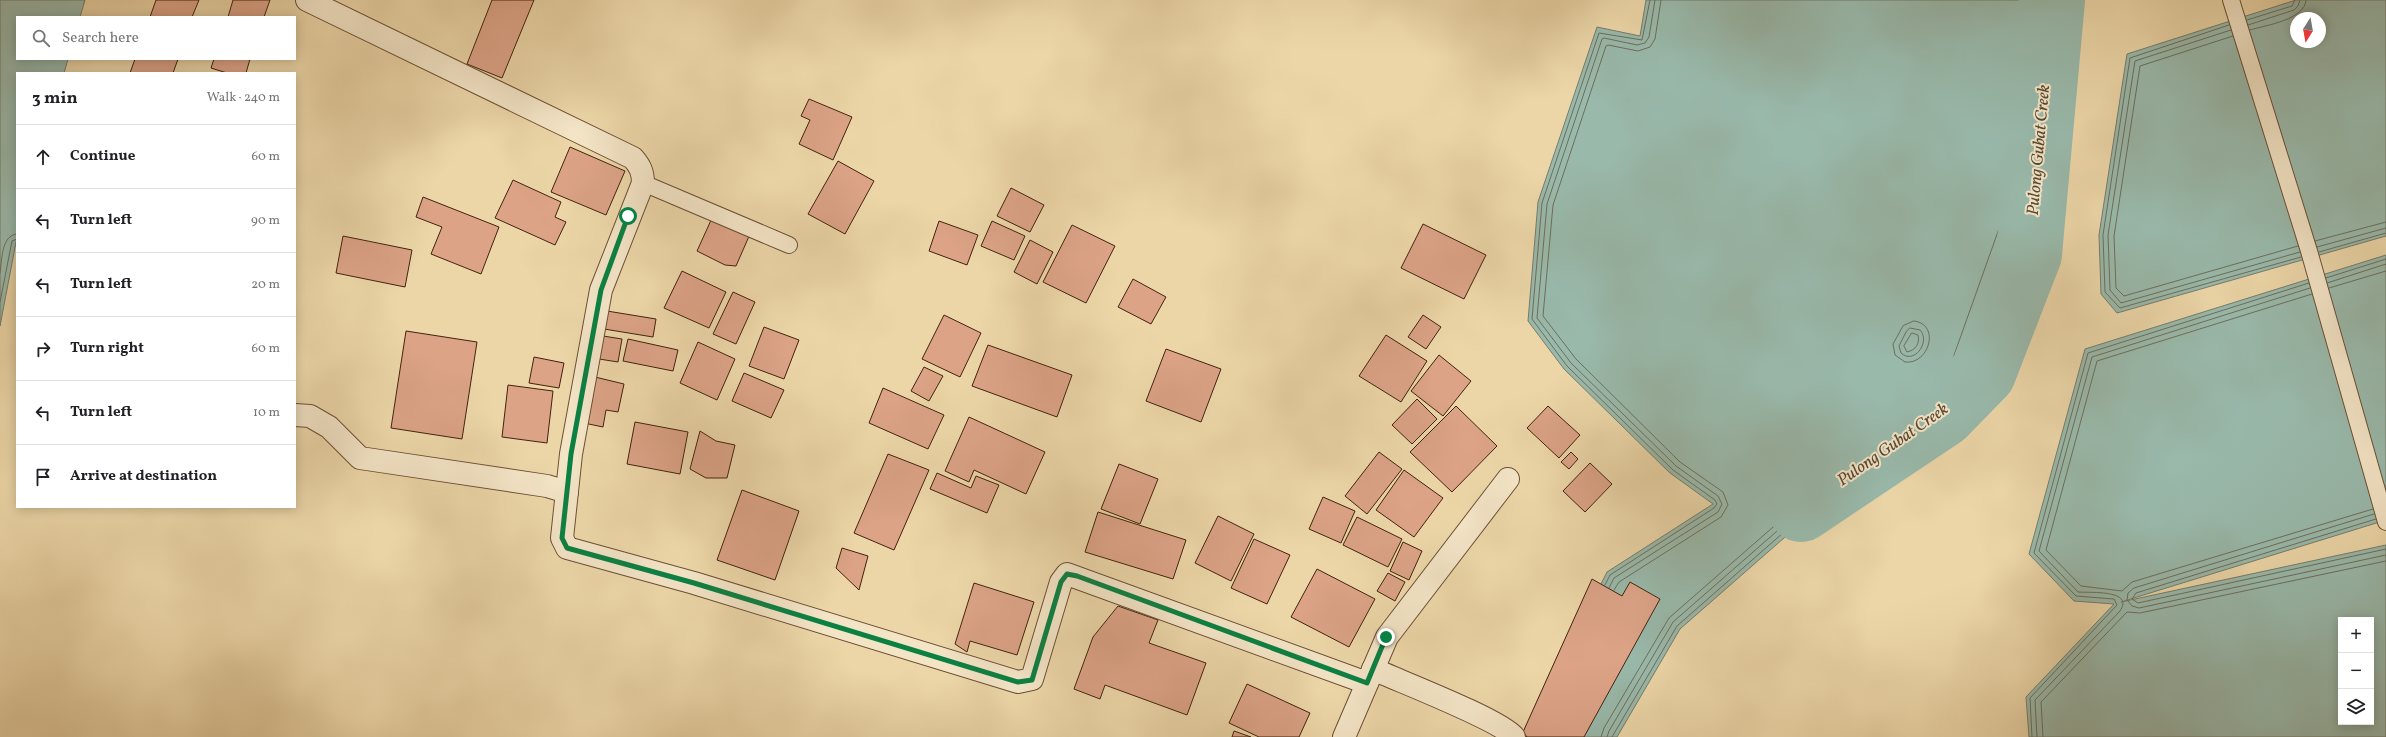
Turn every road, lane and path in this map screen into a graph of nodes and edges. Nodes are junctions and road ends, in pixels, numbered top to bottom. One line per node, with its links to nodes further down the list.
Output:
1 (307, 0): 3 (street)
2 (2230, 0): 8 (lane)
3 (643, 183): 4 (lane); 7 (street)
4 (788, 245)
5 (296, 415): 7 (street)
6 (1508, 479): 9 (street)
7 (567, 492): 9 (street)
8 (2386, 522)
9 (1370, 676): 10 (street); 11 (street)
10 (1344, 737)
11 (1514, 737)

